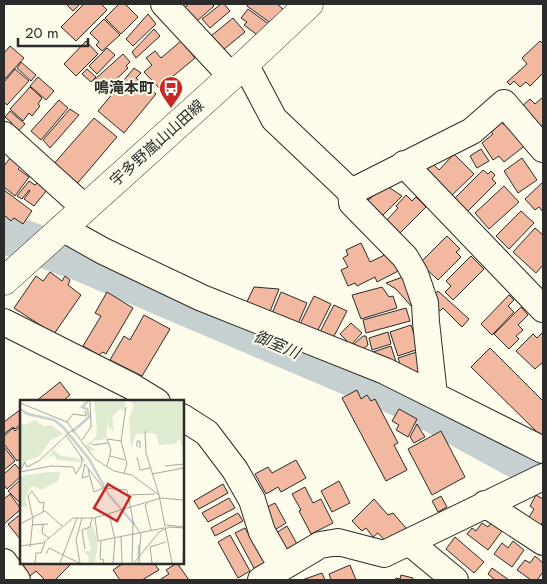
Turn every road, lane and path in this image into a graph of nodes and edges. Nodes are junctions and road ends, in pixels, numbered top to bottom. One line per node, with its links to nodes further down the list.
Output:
1 (164, 4): 3 (street)
2 (309, 4): 3 (main road, 宇多野嵐山山田線)
3 (238, 70): 7 (street); 8 (main road, 宇多野嵐山山田線)
4 (4, 135): 8 (street)
5 (543, 149): 6 (street)
6 (404, 164): 7 (street); 11 (street)
7 (352, 192): 13 (street)
8 (85, 208): 9 (main road, 宇多野嵐山山田線)
9 (60, 231): 10 (main road, 宇多野嵐山山田線); 13 (street)
10 (4, 282)
11 (543, 308)
12 (4, 322): 14 (street)
13 (434, 395): 16 (street)
14 (154, 400)
15 (184, 418): 22 (street)
16 (543, 450)
17 (538, 479): 18 (street)
18 (484, 504): 19 (street); 20 (street)
19 (409, 542): 22 (street); 24 (street)
20 (543, 542)
21 (4, 562): 23 (street)
22 (273, 575)
23 (17, 580)
24 (455, 580)

